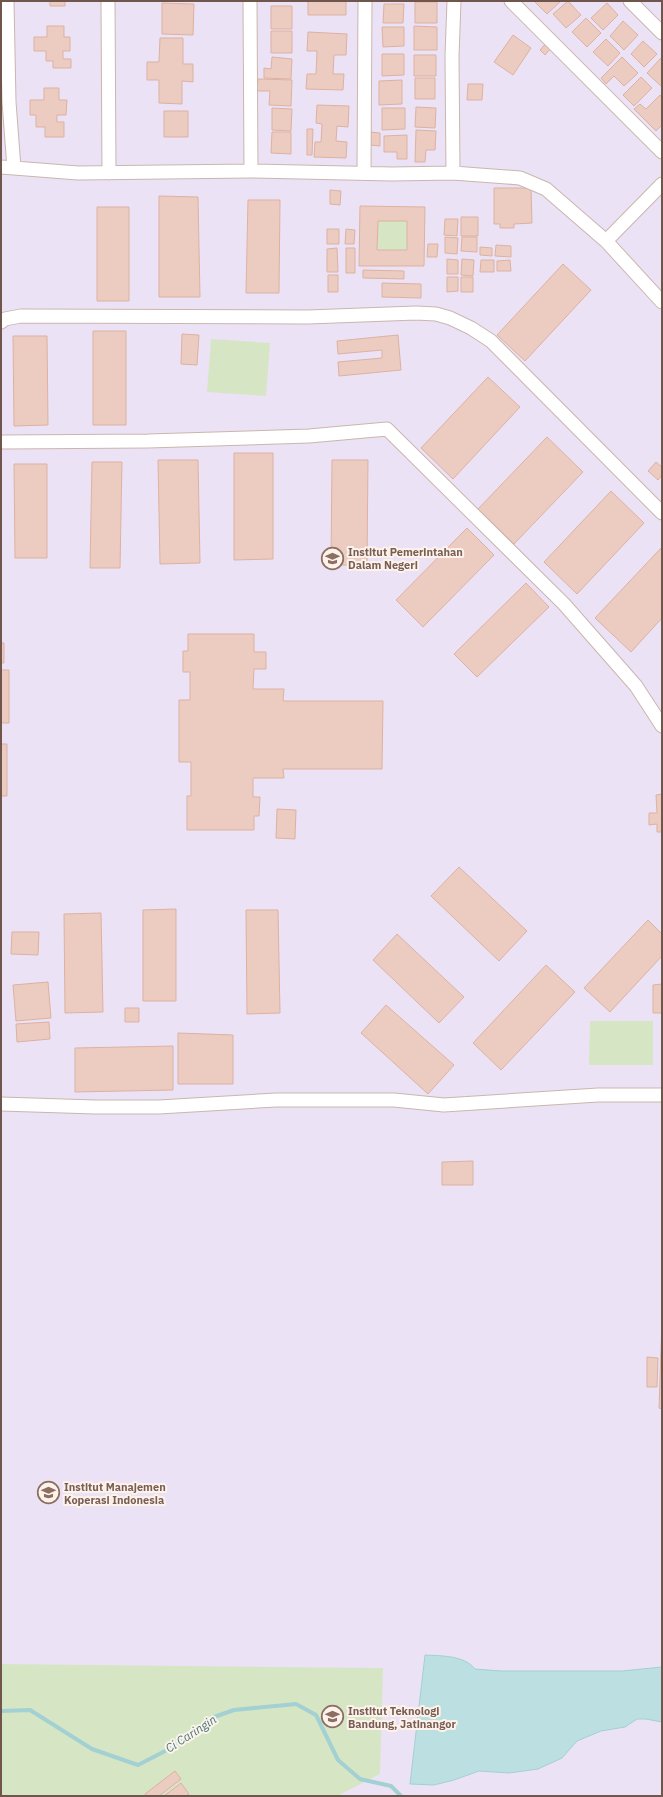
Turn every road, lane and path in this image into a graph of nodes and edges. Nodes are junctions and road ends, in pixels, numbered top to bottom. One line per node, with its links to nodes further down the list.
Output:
1 (7, 1): 10 (street)
2 (108, 1): 14 (street)
3 (250, 1): 11 (street)
4 (364, 1): 12 (street)
5 (454, 1): 13 (street)
6 (511, 1): 9 (street)
7 (630, 1): 8 (street)
8 (662, 33)
9 (662, 152)
10 (8, 167): 14 (street)
11 (250, 171): 12 (street); 14 (street)
12 (364, 173): 13 (street)
13 (453, 173): 16 (street)
14 (109, 174)
15 (662, 184): 16 (street)
16 (606, 241): 17 (street)
17 (662, 302)
18 (1, 322): 20 (street)
19 (3, 442): 21 (street)
20 (662, 513)
21 (662, 726)
22 (662, 1095): 23 (street)
23 (1, 1104)

